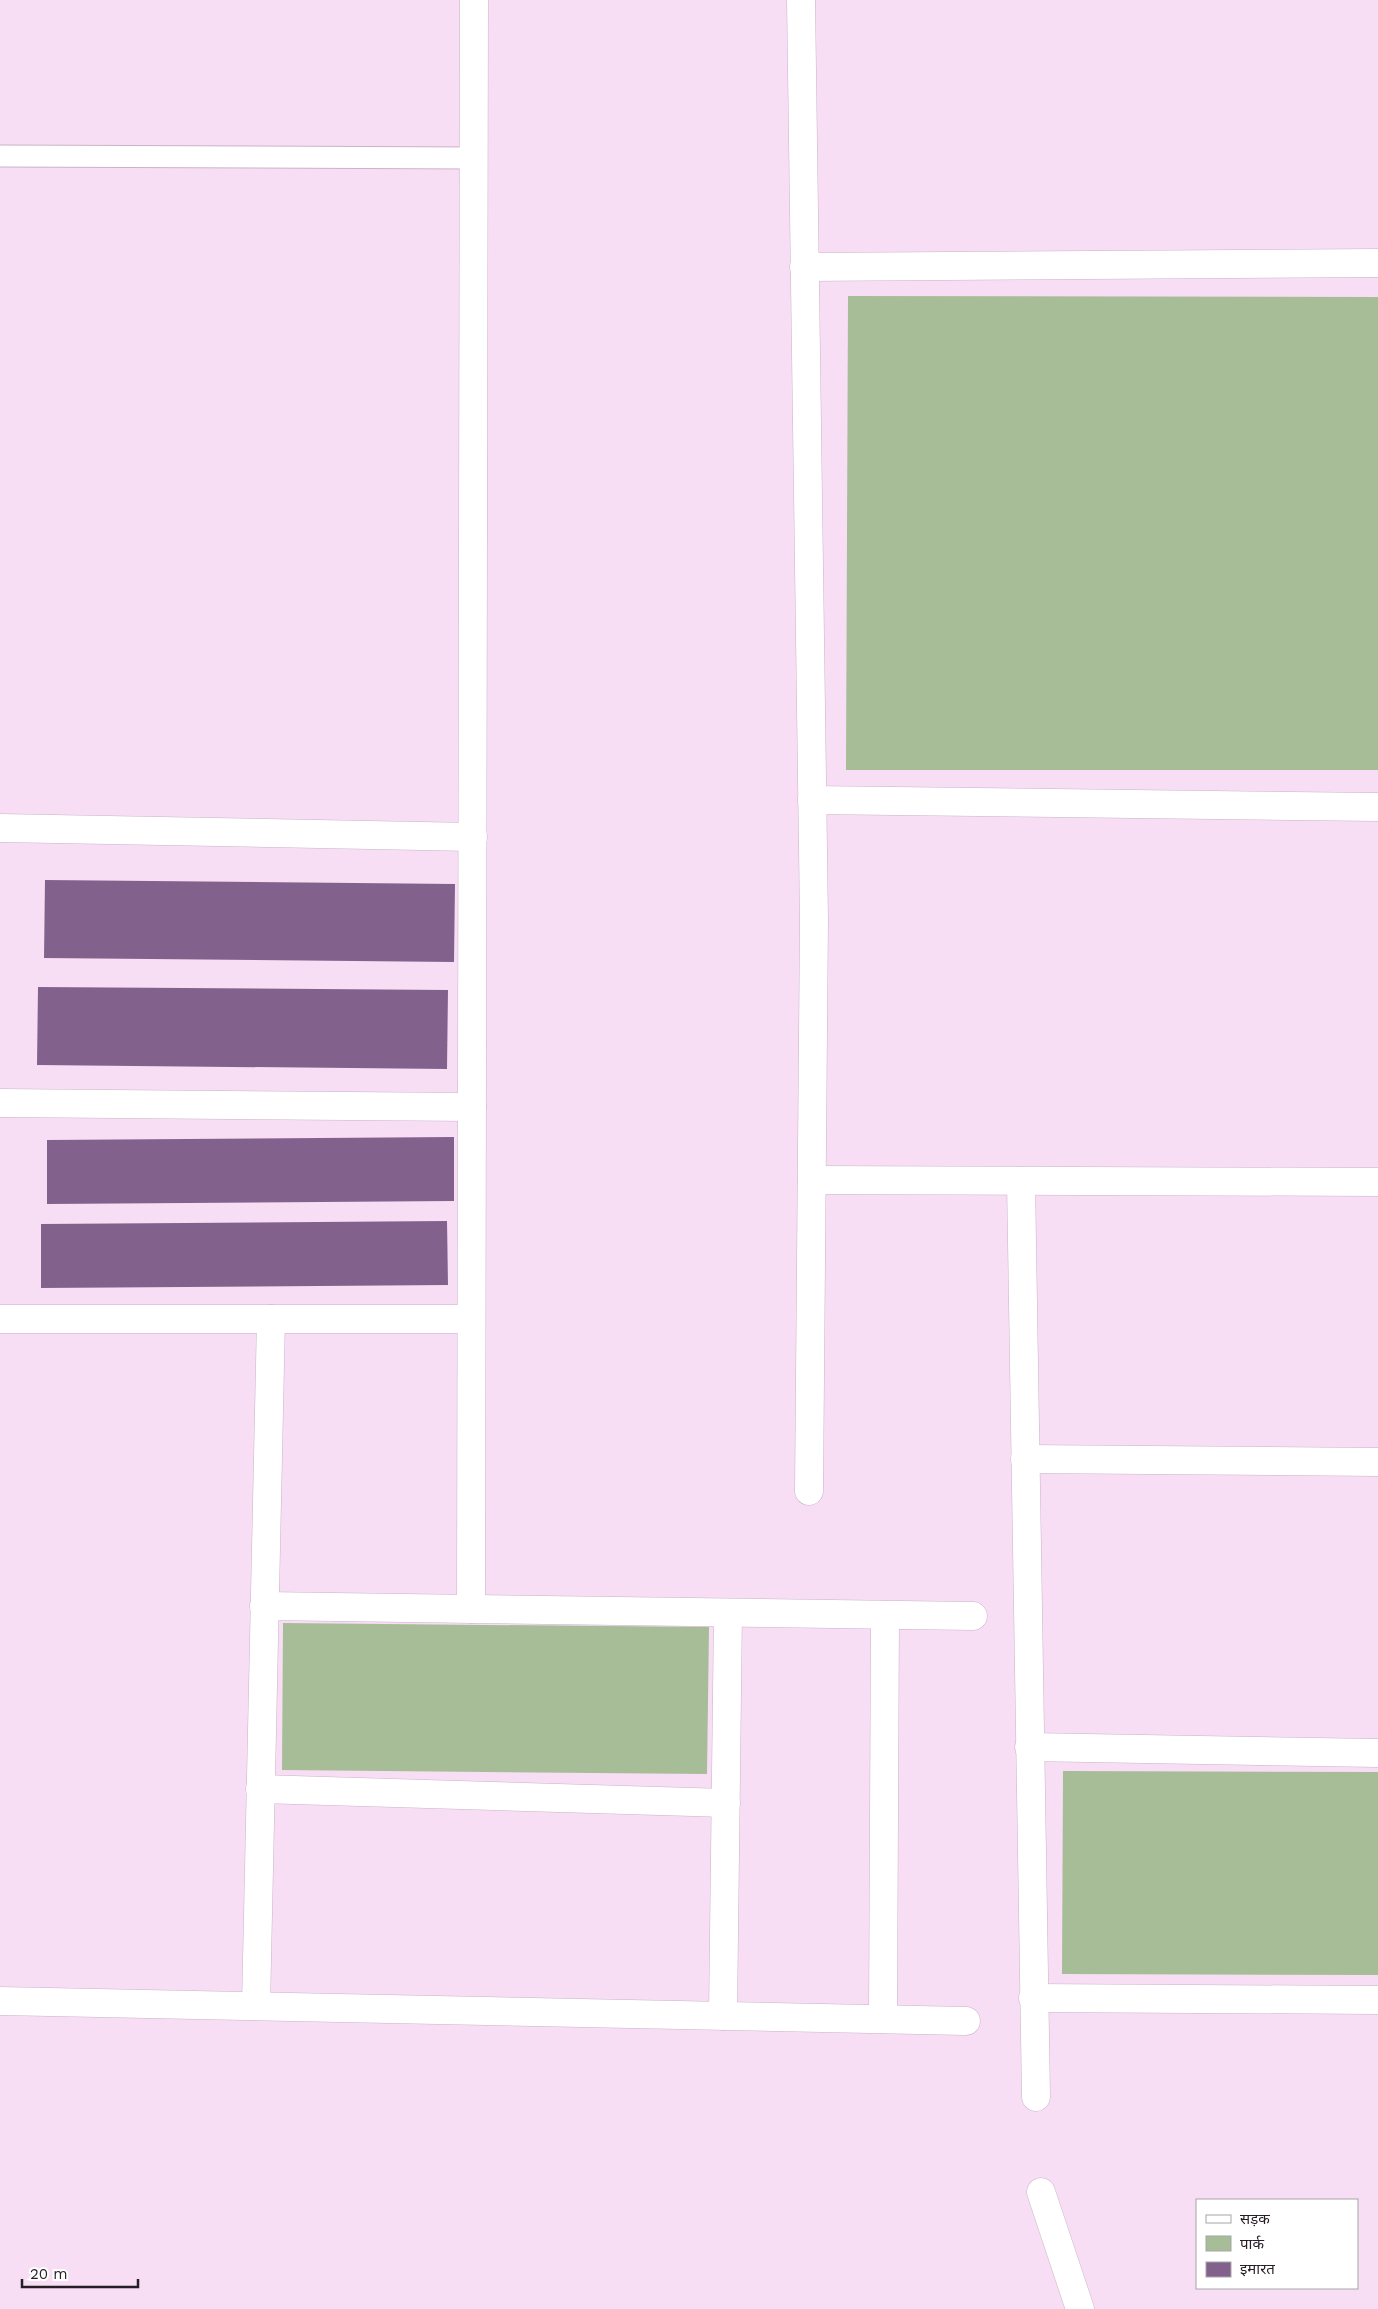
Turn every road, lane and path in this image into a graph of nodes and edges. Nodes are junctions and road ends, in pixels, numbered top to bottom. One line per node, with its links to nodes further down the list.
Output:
1 (474, 0): 4 (street)
2 (801, 0): 6 (street)
3 (0, 156): 4 (lane)
4 (474, 158): 10 (street)
5 (1378, 263): 6 (street)
6 (804, 267): 7 (street)
7 (812, 800): 8 (street); 13 (street)
8 (1378, 807)
9 (0, 828): 10 (street)
10 (473, 837): 12 (street)
11 (0, 1103): 12 (street)
12 (472, 1107): 18 (street)
13 (812, 1180): 14 (street); 21 (street)
14 (1021, 1181): 15 (street); 19 (street)
15 (1378, 1182)
16 (0, 1318): 17 (street)
17 (271, 1319): 18 (street); 22 (street)
18 (471, 1319): 23 (street)
19 (1025, 1459): 20 (street); 27 (street)
20 (1378, 1462)
21 (809, 1491)
22 (264, 1606): 23 (street); 29 (street)
23 (471, 1610): 24 (street)
24 (728, 1612): 25 (street); 30 (street)
25 (885, 1615): 26 (street); 36 (street)
26 (973, 1616)
27 (1029, 1747): 28 (street); 31 (street)
28 (1378, 1753)
29 (260, 1789): 30 (street); 34 (street)
30 (726, 1803): 35 (street)
31 (1033, 1998): 32 (street); 38 (street)
32 (1378, 2000)
33 (0, 2001): 34 (street)
34 (256, 2006): 35 (street)
35 (723, 2016): 36 (street)
36 (882, 2019): 37 (street)
37 (966, 2021)
38 (1036, 2097)
39 (1040, 2192): 40 (street)
40 (1080, 2309)

